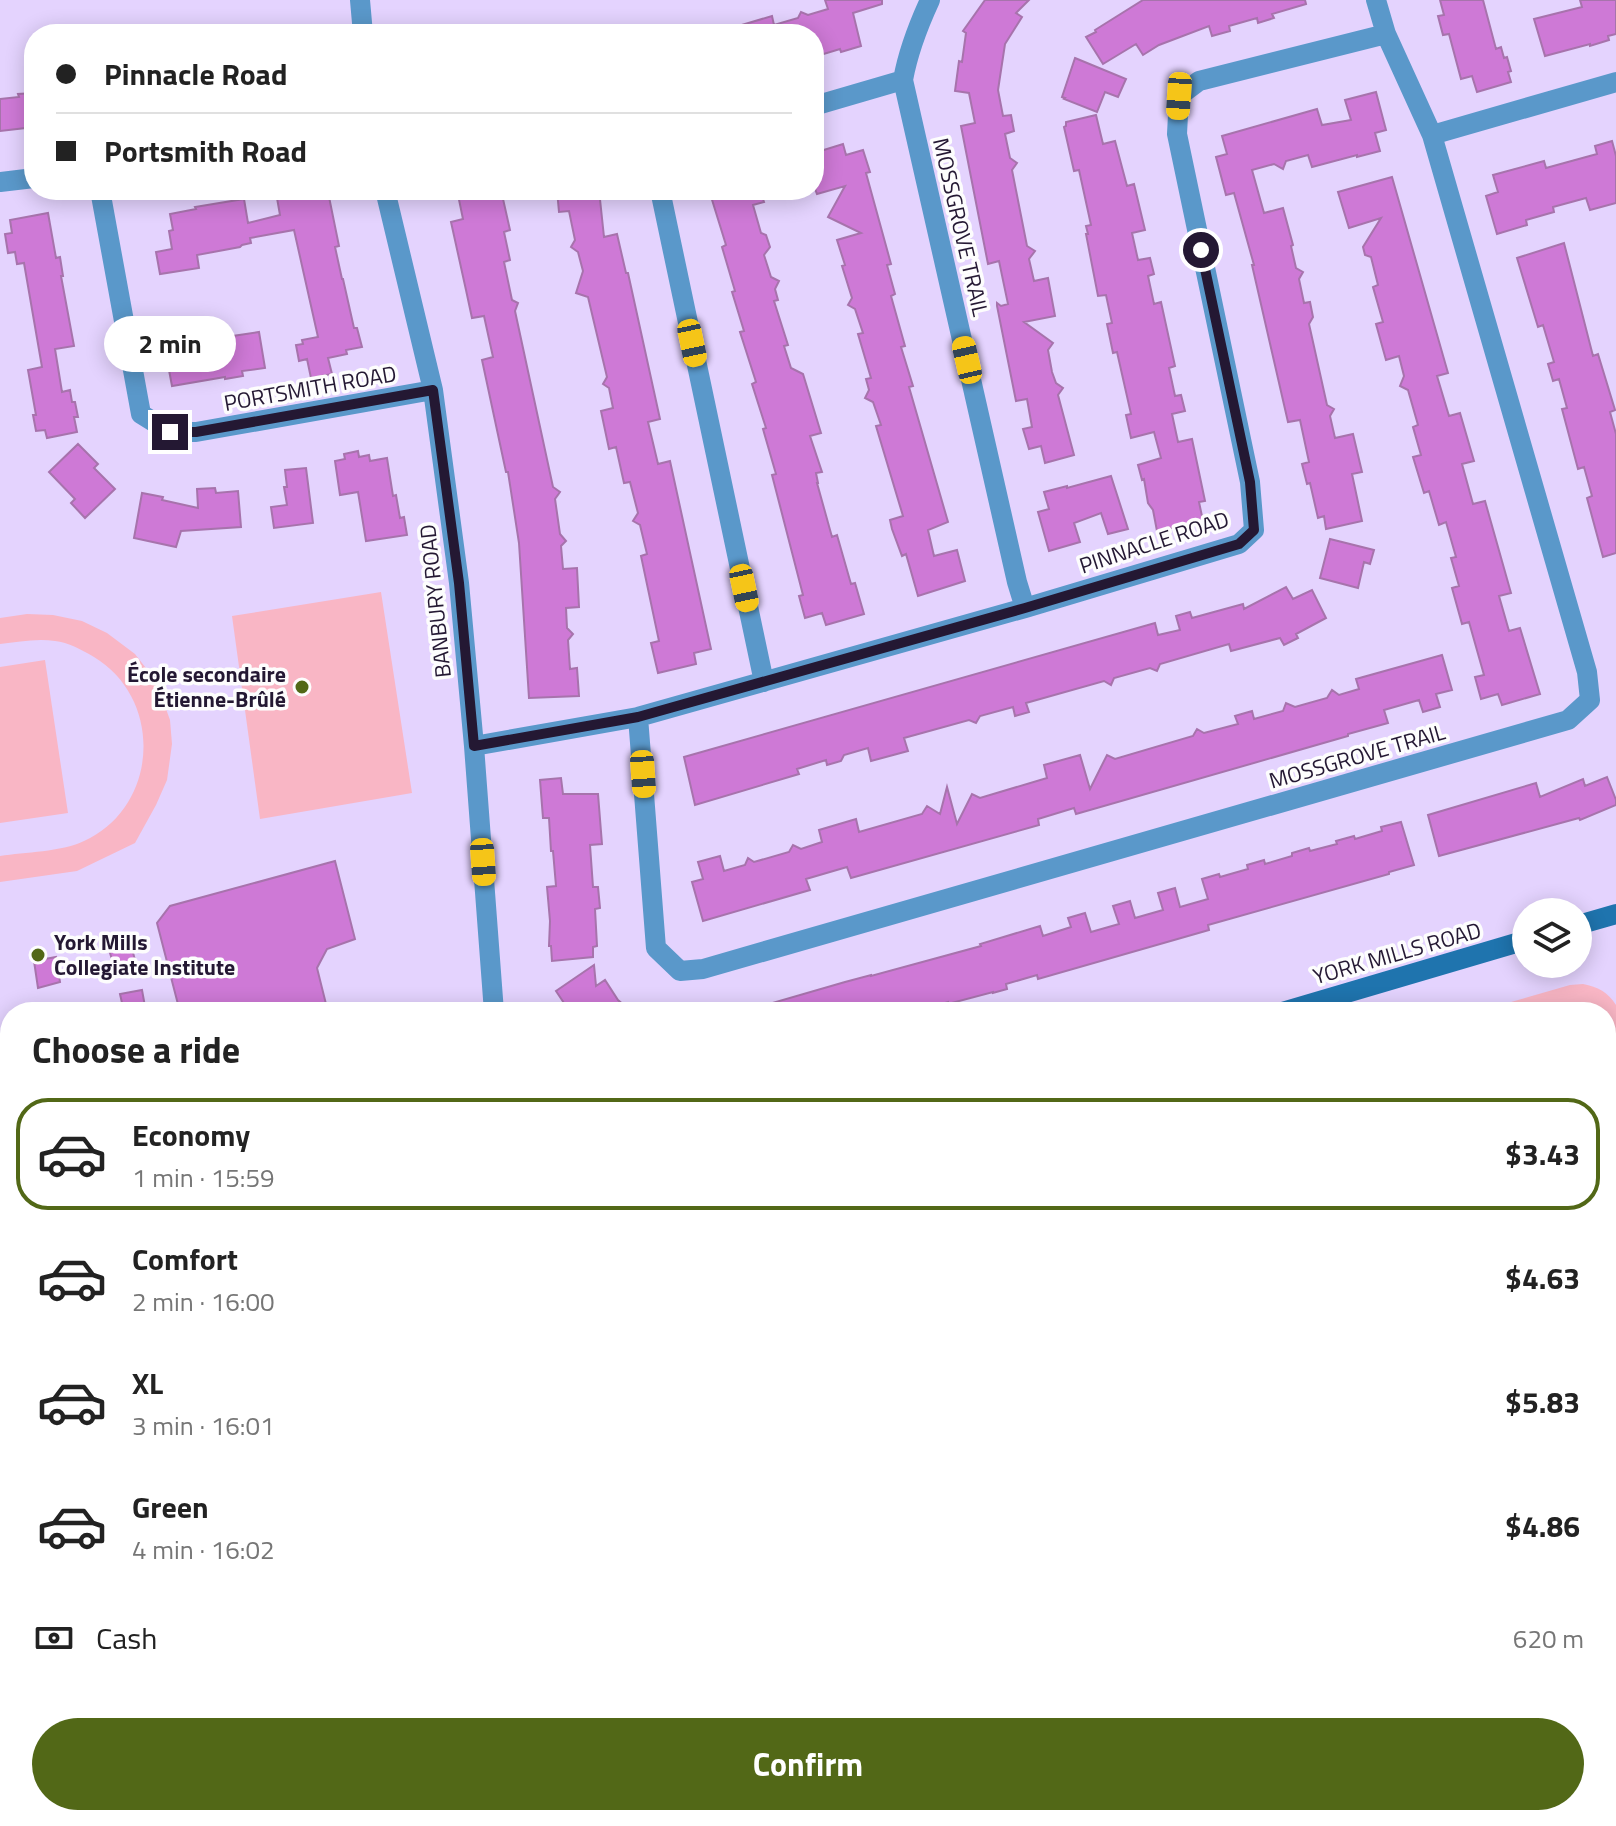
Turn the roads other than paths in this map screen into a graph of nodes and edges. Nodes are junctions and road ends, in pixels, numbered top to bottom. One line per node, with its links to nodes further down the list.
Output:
1 (360, 0): 4 (street)
2 (930, 0): 6 (street, MOSSGROVE TRAIL)
3 (1376, 0): 5 (street, MOSSGROVE TRAIL)
4 (362, 24)
5 (1386, 34): 9 (street, MOSSGROVE TRAIL); 16 (street, PINNACLE ROAD)
6 (903, 80): 8 (street); 16 (street, MOSSGROVE TRAIL)
7 (1616, 82): 9 (street)
8 (824, 103)
9 (1432, 135): 18 (street, MOSSGROVE TRAIL)
10 (24, 179): 11 (street)
11 (0, 182)
12 (102, 200): 15 (street, PORTSMITH ROAD)
13 (387, 200): 15 (street, BANBURY ROAD)
14 (662, 200): 17 (street)
15 (433, 390): 19 (street, BANBURY ROAD)
16 (1025, 608): 17 (street, PINNACLE ROAD)
17 (764, 682): 18 (street, PINNACLE ROAD)
18 (638, 717): 19 (street, PINNACLE ROAD)
19 (474, 746): 23 (street, BANBURY ROAD)
20 (1616, 914): 21 (main road)
21 (1592, 921)
22 (1512, 944): 24 (main road, YORK MILLS ROAD)
23 (493, 1002)
24 (1316, 1002)

